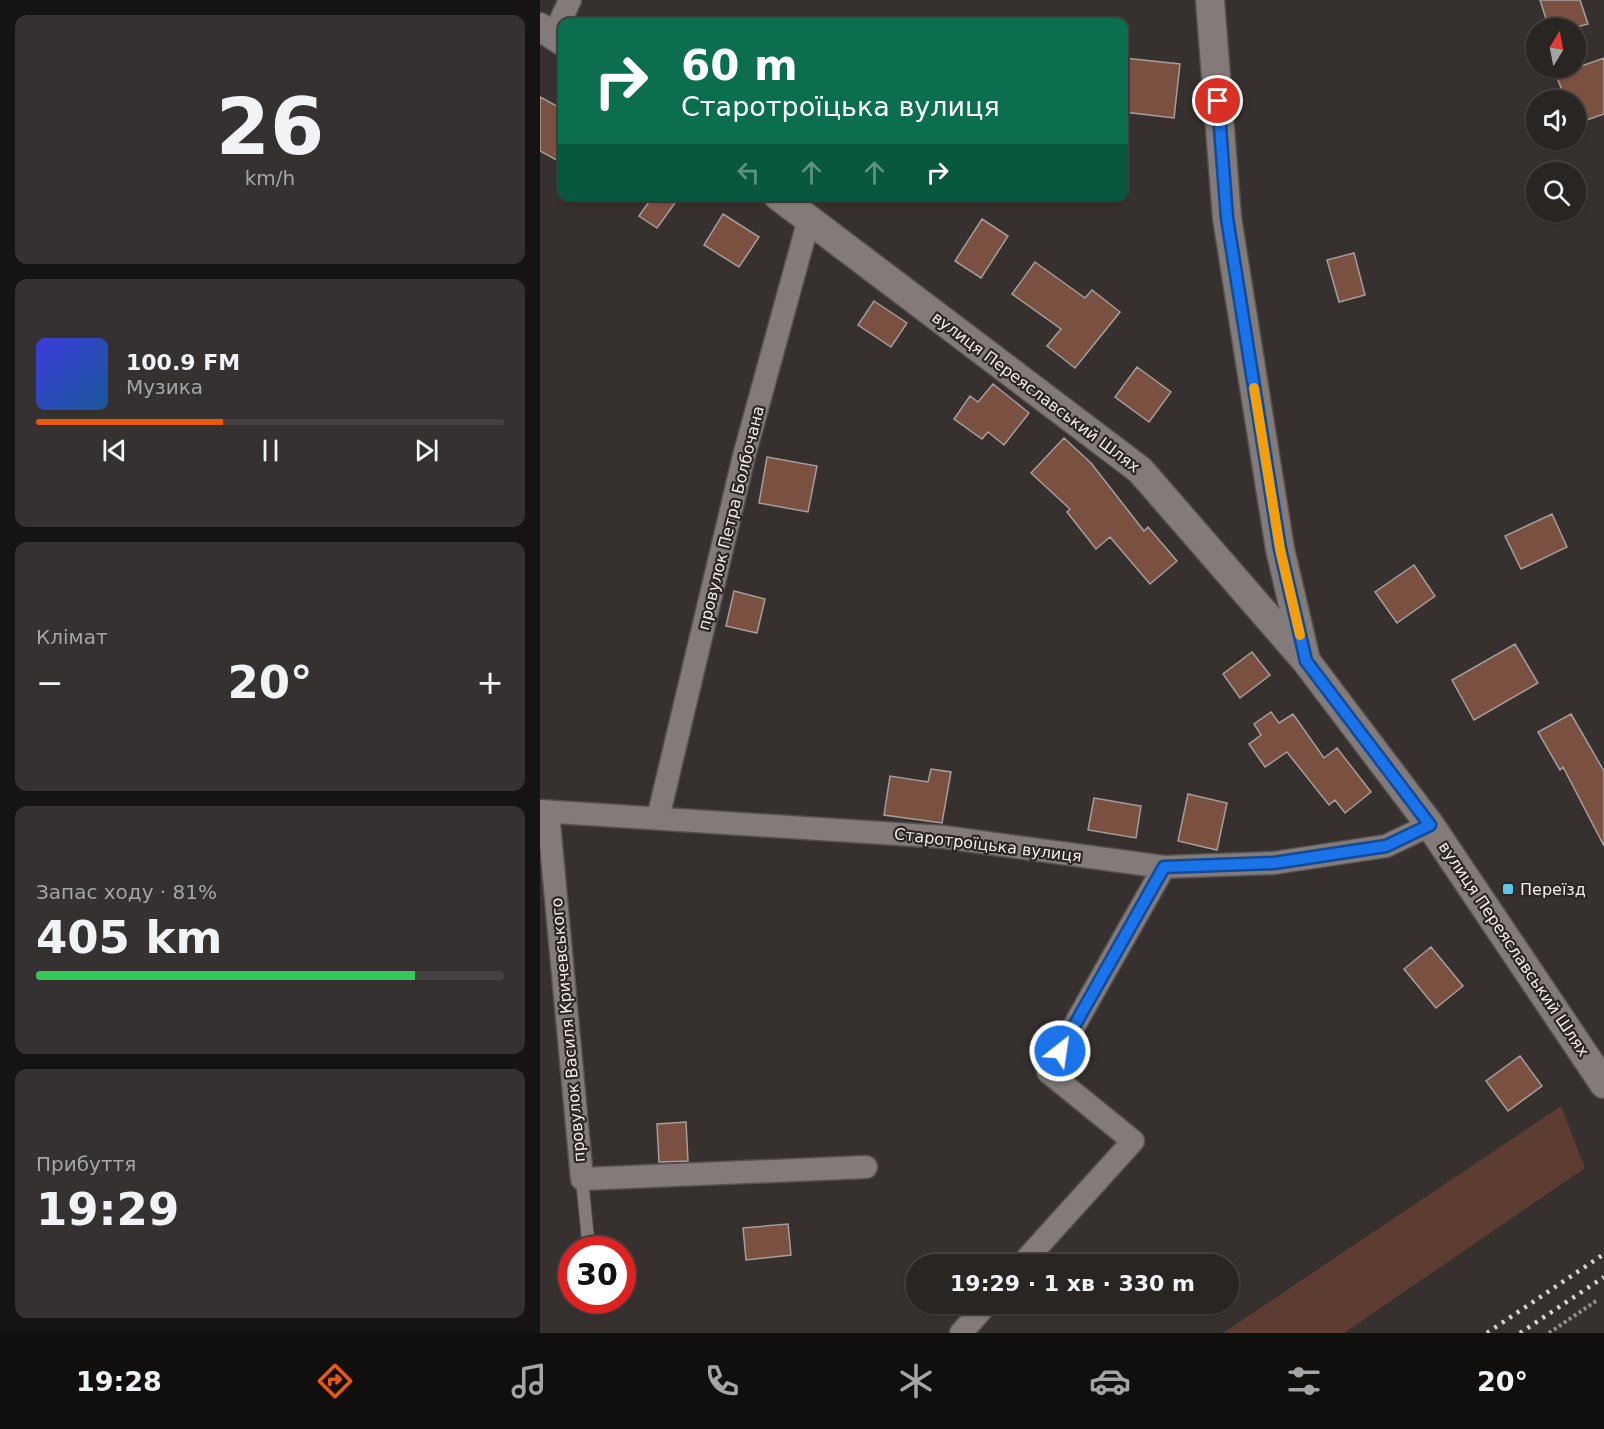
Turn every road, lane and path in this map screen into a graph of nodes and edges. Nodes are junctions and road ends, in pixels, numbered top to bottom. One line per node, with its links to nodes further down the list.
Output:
1 (570, 0): 3 (street)
2 (1210, 0): 6 (street)
3 (560, 18)
4 (785, 201): 5 (street, вулиця Переяславський Шлях)
5 (809, 219): 6 (street, вулиця Переяславський Шлях); 8 (street, провулок Петра Болбочана)
6 (1306, 661): 9 (street, вулиця Переяславський Шлях)
7 (544, 811): 8 (street, Старотроїцька вулиця); 13 (street, провулок Василя Кричевського)
8 (658, 818): 10 (street, Старотроїцька вулиця)
9 (1430, 825): 10 (street, Старотроїцька вулиця); 11 (street, вулиця Переяславський Шлях)
10 (1164, 867): 15 (street)
11 (1604, 1084)
12 (866, 1167): 13 (street, провулок Василя Кричевського)
13 (582, 1179): 14 (lane)
14 (588, 1236)
15 (1031, 1254)
16 (1596, 1301): 19 (path)
17 (978, 1314): 18 (street)
18 (960, 1333)
19 (1549, 1333)

